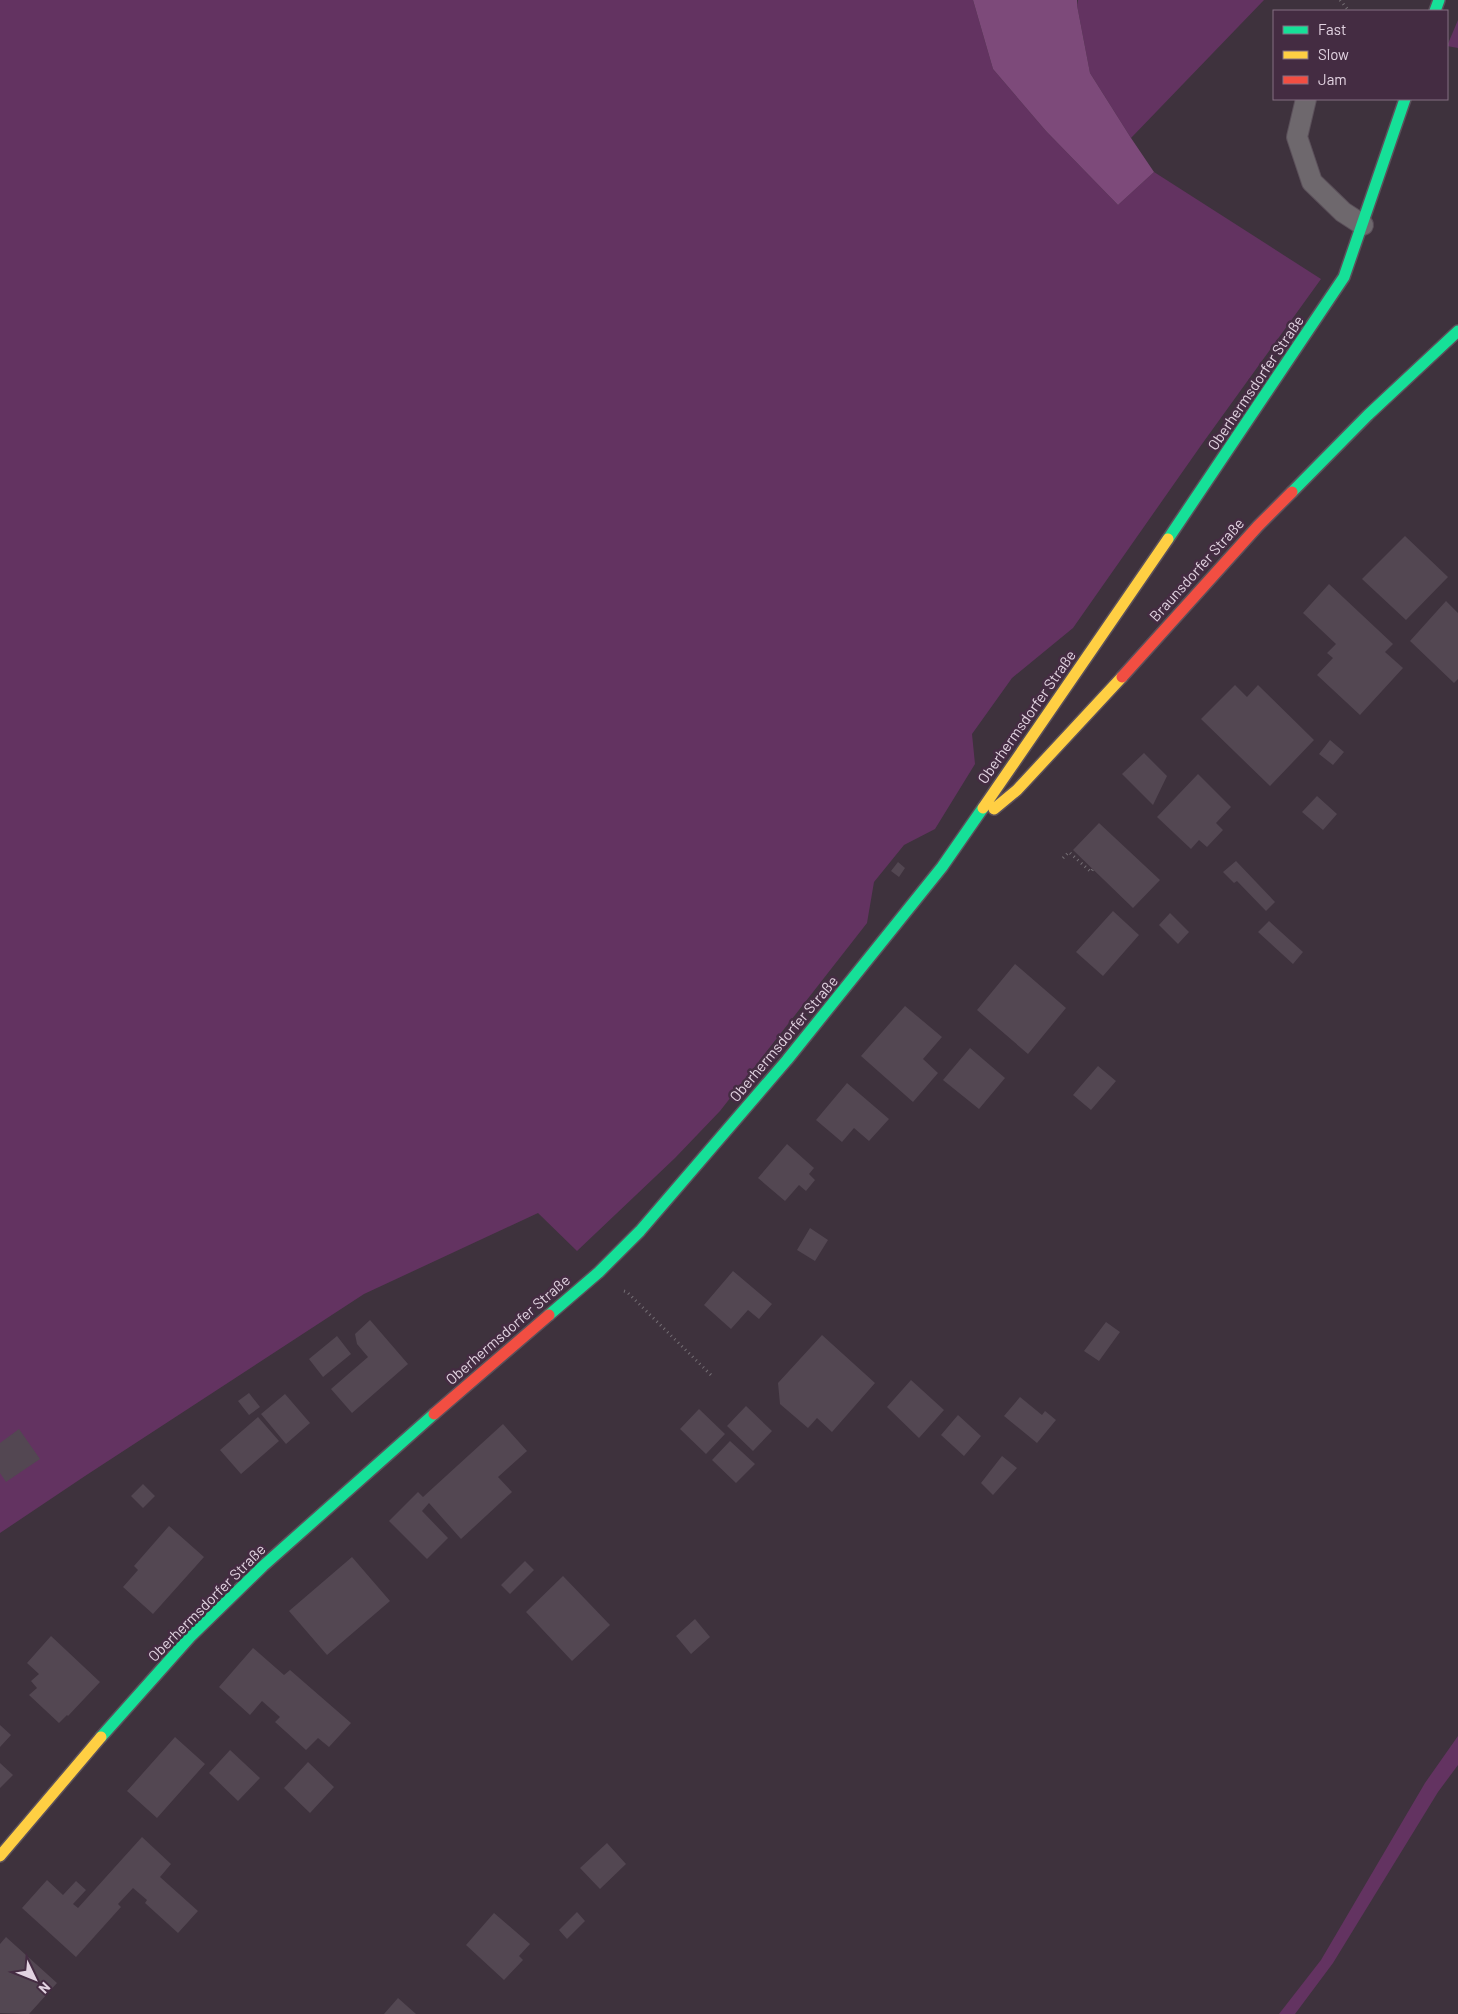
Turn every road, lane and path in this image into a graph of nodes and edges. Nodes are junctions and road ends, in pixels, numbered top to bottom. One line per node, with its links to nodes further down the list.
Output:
1 (1340, 0): 2 (path)
2 (1348, 10)
3 (1306, 100): 5 (lane)
4 (1405, 100): 5 (street, Oberhermsdorfer Straße)
5 (1363, 226): 7 (street, Oberhermsdorfer Straße)
6 (1458, 331): 7 (street, Braunsdorfer Straße)
7 (964, 835): 12 (street, Oberhermsdorfer Straße)
8 (1062, 858): 9 (path)
9 (1093, 869)
10 (627, 1292): 11 (path)
11 (713, 1377)
12 (0, 1856)

